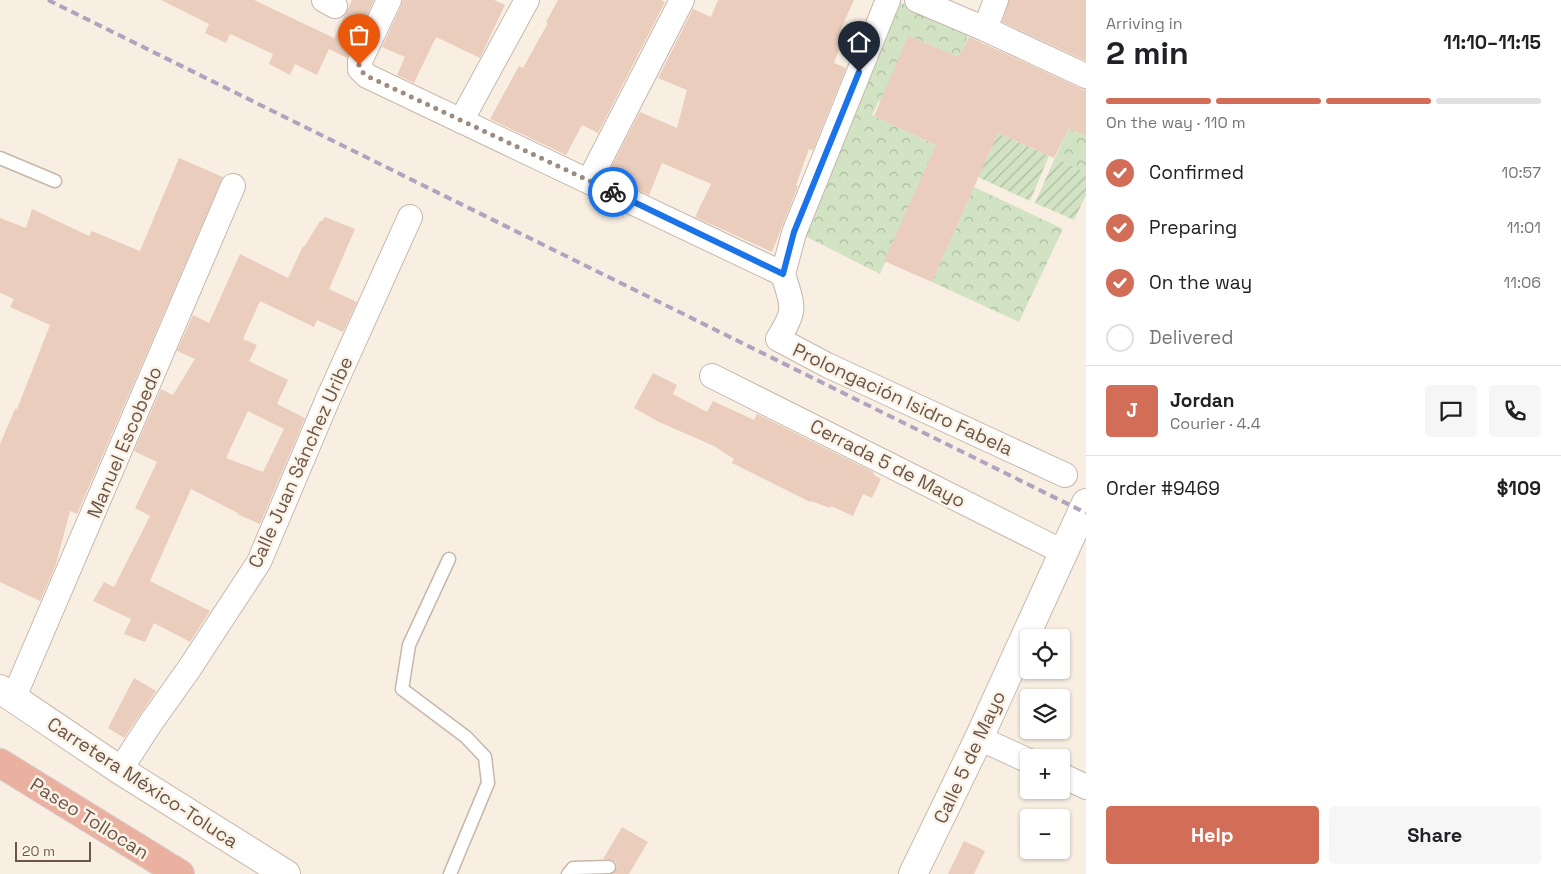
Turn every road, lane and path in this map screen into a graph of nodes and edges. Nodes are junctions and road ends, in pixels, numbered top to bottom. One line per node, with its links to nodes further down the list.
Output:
1 (389, 0): 9 (street)
2 (527, 0): 9 (street)
3 (682, 0): 12 (street)
4 (888, 0): 15 (street)
5 (917, 0): 7 (street)
6 (996, 0): 7 (street)
7 (985, 29): 8 (street)
8 (1086, 76)
9 (461, 121): 12 (street)
10 (0, 158): 11 (lane)
11 (55, 181)
12 (589, 181): 15 (street)
13 (233, 186): 21 (street, Manuel Escobedo)
14 (410, 217): 25 (street, Calle Juan Sánchez Uribe)
15 (783, 274): 17 (street, Prolongación Isidro Fabela)
16 (712, 376): 19 (street, Cerrada 5 de Mayo)
17 (1065, 475)
18 (1086, 504): 19 (main road, Calle 5 de Mayo)
19 (1063, 552): 22 (main road, Calle 5 de Mayo)
20 (449, 559): 31 (lane)
21 (7, 693): 25 (main road, Carretera México-Toluca)
22 (979, 738): 23 (street); 33 (main road, Calle 5 de Mayo)
23 (1020, 757)
24 (0, 763): 29 (highway, Paseo Tollocan)
25 (120, 770): 30 (main road, Carretera México-Toluca)
26 (1070, 779): 27 (street)
27 (1086, 786)
28 (609, 867): 32 (lane)
29 (180, 874)
30 (286, 874)
31 (450, 874)
32 (568, 874)
33 (913, 874)

